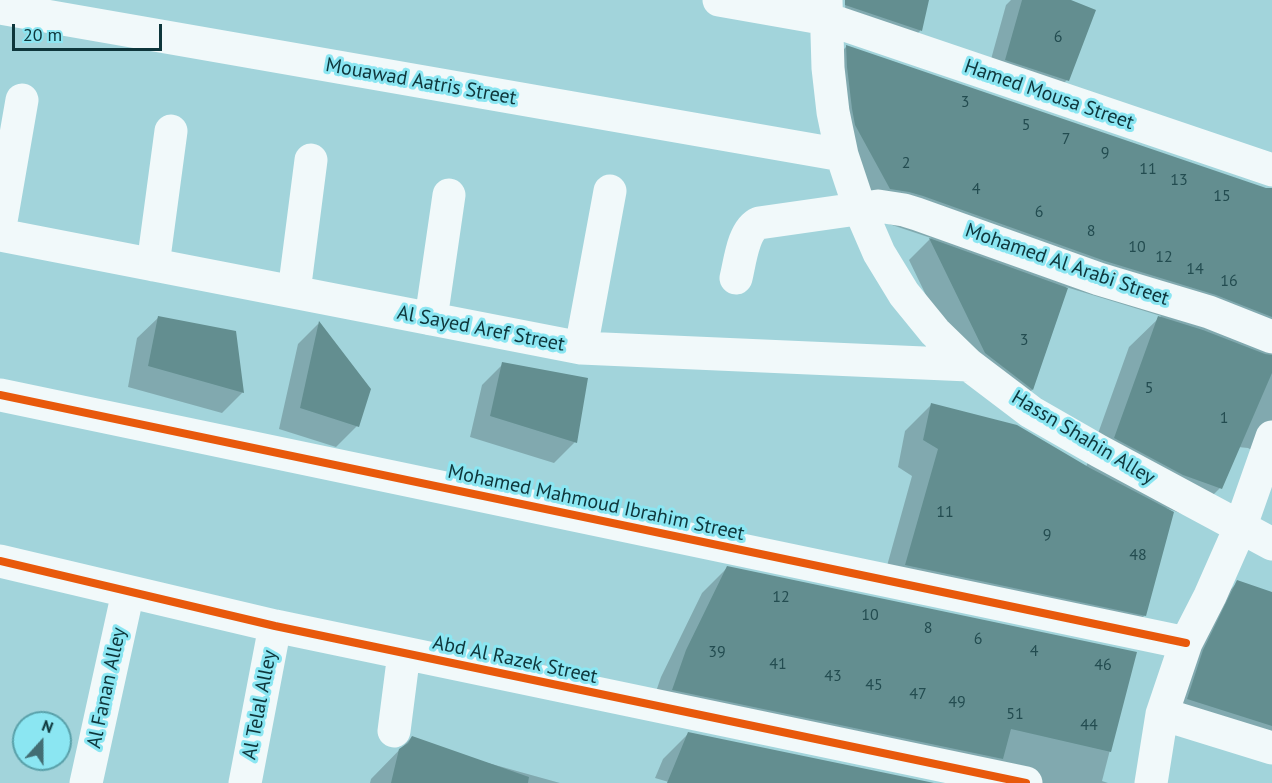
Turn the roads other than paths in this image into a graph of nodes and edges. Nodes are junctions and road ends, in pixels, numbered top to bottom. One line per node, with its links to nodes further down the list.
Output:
1 (719, 0): 3 (street, Hamed Mousa Street)
2 (0, 8): 6 (street, Mouawad Aatris Street)
3 (826, 9): 6 (street, Hassn Shahin Alley); 8 (street, Hamed Mousa Street)
4 (22, 100): 12 (street)
5 (171, 131): 14 (street)
6 (842, 155): 11 (street, Hassn Shahin Alley)
7 (311, 160): 16 (street)
8 (1272, 170)
9 (610, 191): 19 (street)
10 (449, 195): 17 (street)
11 (860, 209): 15 (street, Mohamed Al Arabi Street); 18 (street, Mohamed Al Arabi Street); 20 (street, Hassn Shahin Alley)
12 (0, 227)
13 (0, 235): 14 (street, Al Sayed Aref Street)
14 (153, 265): 16 (street, Al Sayed Aref Street)
15 (736, 278)
16 (294, 292): 17 (street, Al Sayed Aref Street)
17 (431, 319): 19 (street, Al Sayed Aref Street)
18 (1272, 337)
19 (581, 348): 20 (street, Al Sayed Aref Street)
20 (969, 365): 23 (street, Hassn Shahin Alley)
21 (0, 395): 28 (street, Mohamed Mahmoud Ibrahim Street)
22 (1272, 437): 23 (street)
23 (1240, 528): 24 (street, Hassn Shahin Alley); 28 (street)
24 (1272, 544)
25 (0, 561): 26 (street, Abd Al Razek Street)
26 (128, 592): 27 (street, Abd Al Razek Street); 33 (street, Al Fanan Alley)
27 (275, 626): 29 (street, Abd Al Razek Street); 34 (street, Al Telal Alley)
28 (1186, 643): 30 (street)
29 (404, 653): 31 (street); 35 (street, Abd Al Razek Street)
30 (1162, 714): 32 (street); 36 (street)
31 (394, 731)
32 (1272, 748)
33 (86, 783)
34 (245, 783)
35 (1026, 783)
36 (1151, 783)

